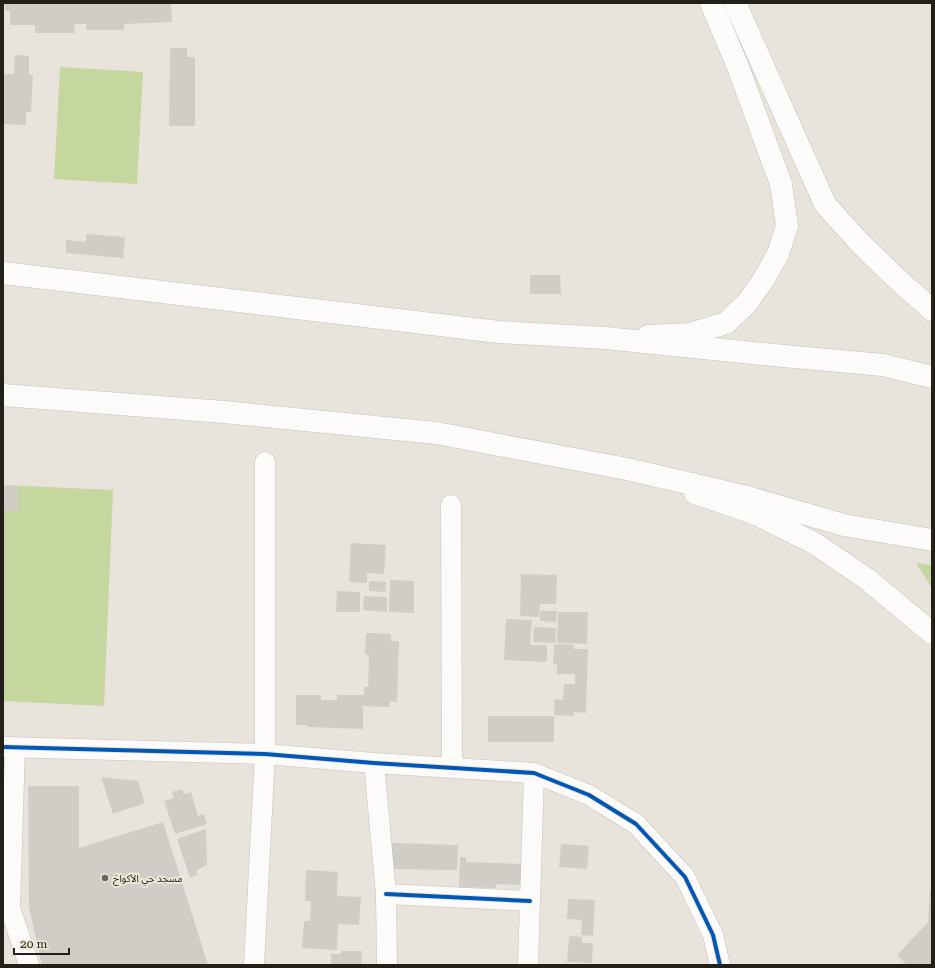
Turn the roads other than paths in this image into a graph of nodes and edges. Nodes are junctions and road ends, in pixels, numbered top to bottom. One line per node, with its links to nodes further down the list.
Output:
1 (710, 3): 5 (main road)
2 (735, 3): 4 (main road)
3 (3, 273): 5 (main road)
4 (932, 310)
5 (605, 338): 6 (main road)
6 (932, 377)
7 (3, 395): 9 (main road)
8 (265, 462): 14 (street)
9 (627, 469): 11 (main road); 12 (main road)
10 (450, 505): 16 (street)
11 (932, 540)
12 (932, 633)
13 (9, 747): 14 (street); 20 (street)
14 (265, 754): 15 (street); 21 (street)
15 (374, 763): 16 (street); 18 (street)
16 (452, 768): 17 (street)
17 (534, 773): 19 (street); 24 (street)
18 (386, 894): 19 (street); 22 (street)
19 (530, 901): 23 (street)
20 (29, 965)
21 (254, 965)
22 (387, 965)
23 (528, 965)
24 (720, 965)

